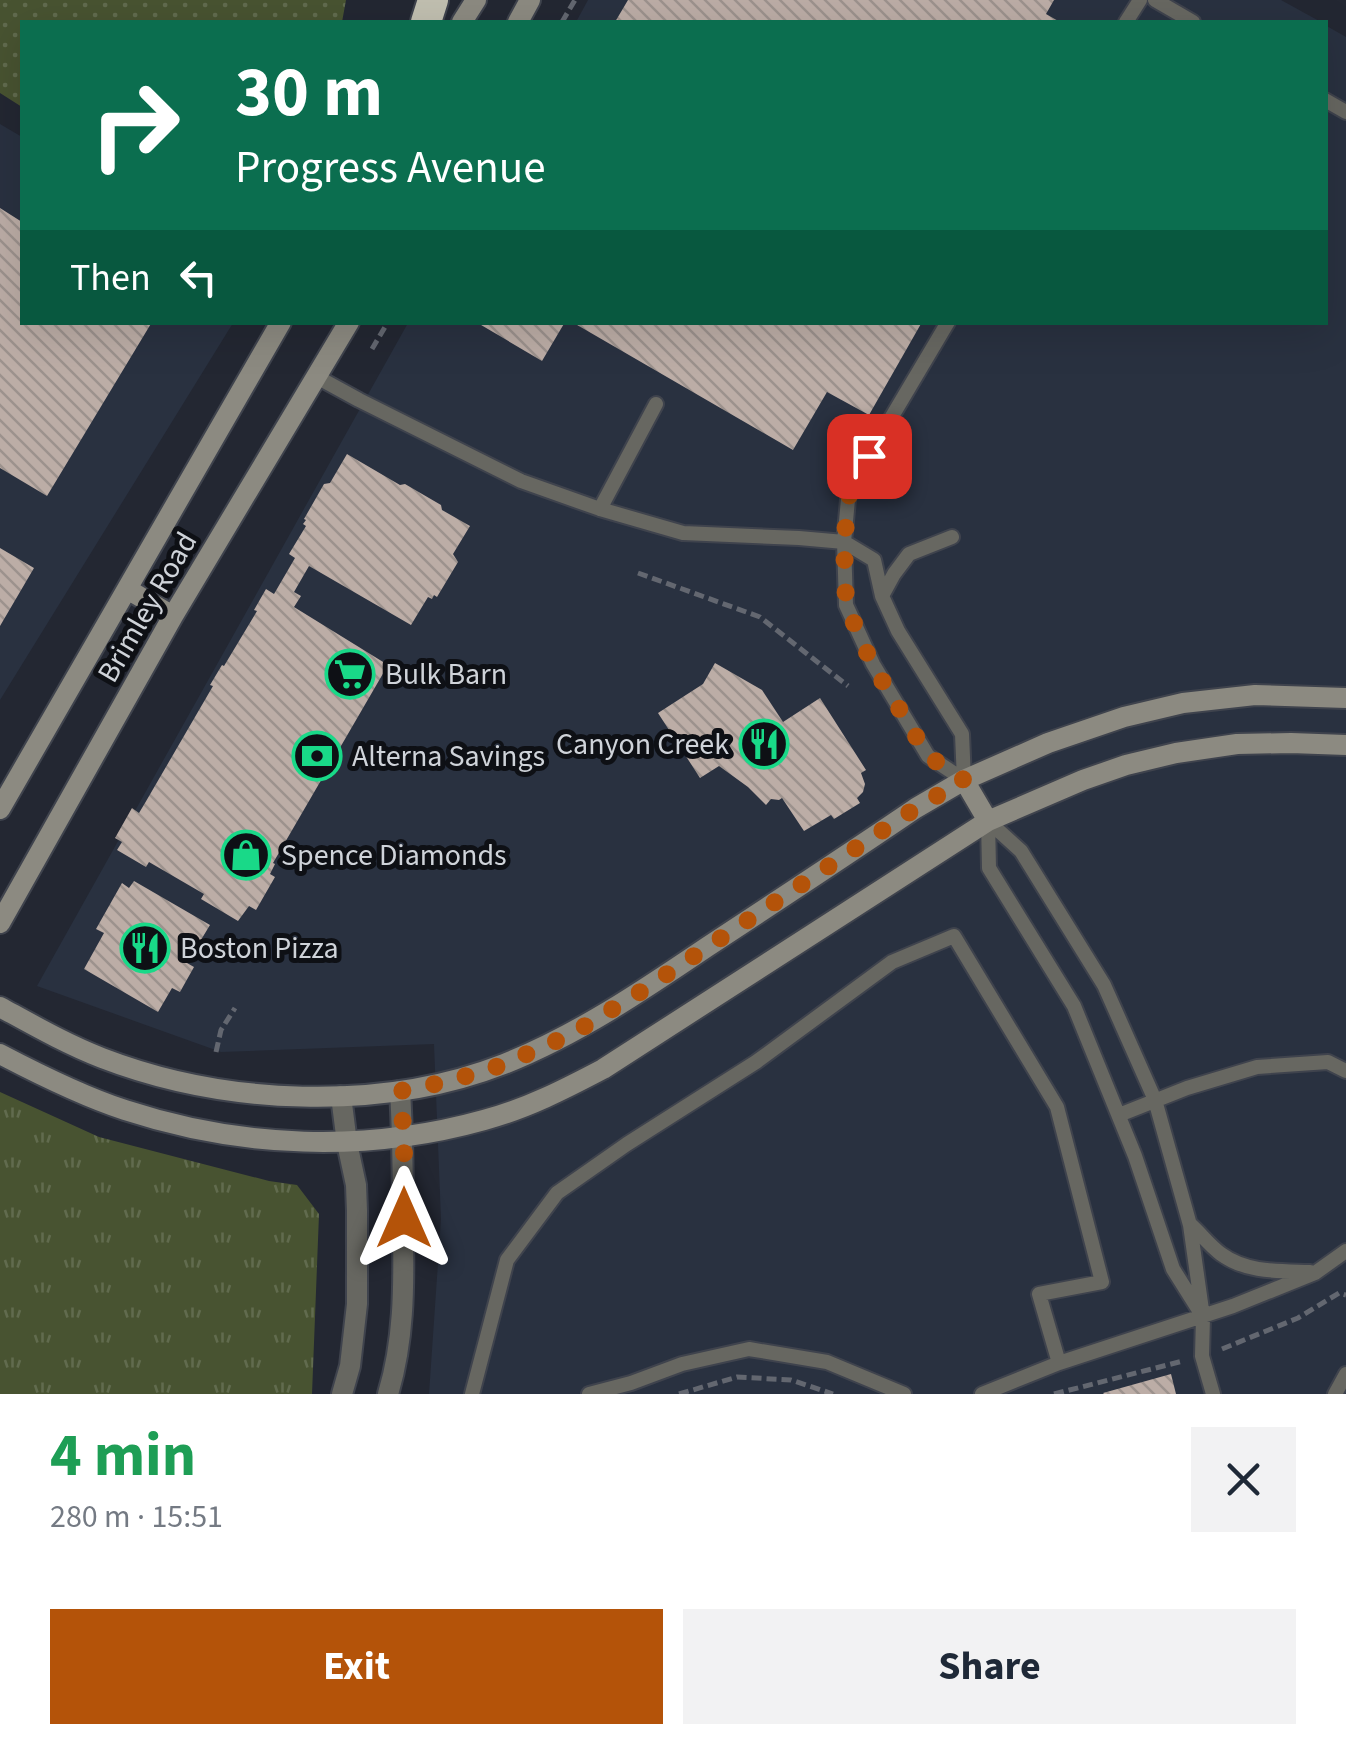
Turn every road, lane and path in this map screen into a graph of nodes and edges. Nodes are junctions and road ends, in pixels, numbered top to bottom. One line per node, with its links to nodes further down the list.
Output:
1 (1155, 0): 2 (lane)
2 (1190, 20)
3 (280, 325): 14 (main road, Brimley Road)
4 (346, 325): 8 (main road, Brimley Road)
5 (386, 325): 7 (path)
6 (946, 325): 12 (lane)
7 (372, 349)
8 (318, 377): 10 (lane); 16 (main road, Brimley Road)
9 (656, 404): 10 (lane)
10 (600, 509): 12 (lane)
11 (952, 537): 15 (lane)
12 (844, 542): 15 (lane); 20 (lane)
13 (638, 574): 17 (path)
14 (127, 590): 16 (main road); 21 (main road, Brimley Road)
15 (882, 596): 20 (lane)
16 (173, 616): 23 (main road, Brimley Road)
17 (848, 686)
18 (1346, 698): 20 (main road)
19 (1346, 745): 22 (main road)
20 (964, 780): 22 (main road); 29 (main road)
21 (0, 809)
22 (988, 820): 31 (lane); 32 (lane); 33 (main road)
23 (0, 923)
24 (0, 1006): 30 (main road)
25 (235, 1008): 26 (path)
26 (216, 1052)
27 (0, 1054): 34 (main road)
28 (1346, 1071): 31 (lane)
29 (400, 1091): 30 (main road); 33 (street)
30 (341, 1096): 34 (street)
31 (1155, 1100): 32 (lane); 35 (lane)
32 (1119, 1115): 38 (lane)
33 (404, 1137): 34 (main road); 43 (street)
34 (347, 1143): 42 (street)
35 (1190, 1224): 37 (lane); 38 (lane)
36 (1346, 1250): 37 (lane)
37 (1315, 1272): 38 (lane)
38 (1203, 1317): 39 (lane); 50 (lane)
39 (1059, 1363): 44 (lane); 49 (lane)
40 (1346, 1374): 51 (lane)
41 (632, 1388): 45 (lane); 48 (lane)
42 (342, 1394)
43 (388, 1394)
44 (472, 1394)
45 (589, 1394)
46 (679, 1394): 47 (path)
47 (833, 1394)
48 (904, 1394)
49 (982, 1394)
50 (1213, 1394)
51 (1335, 1394)

